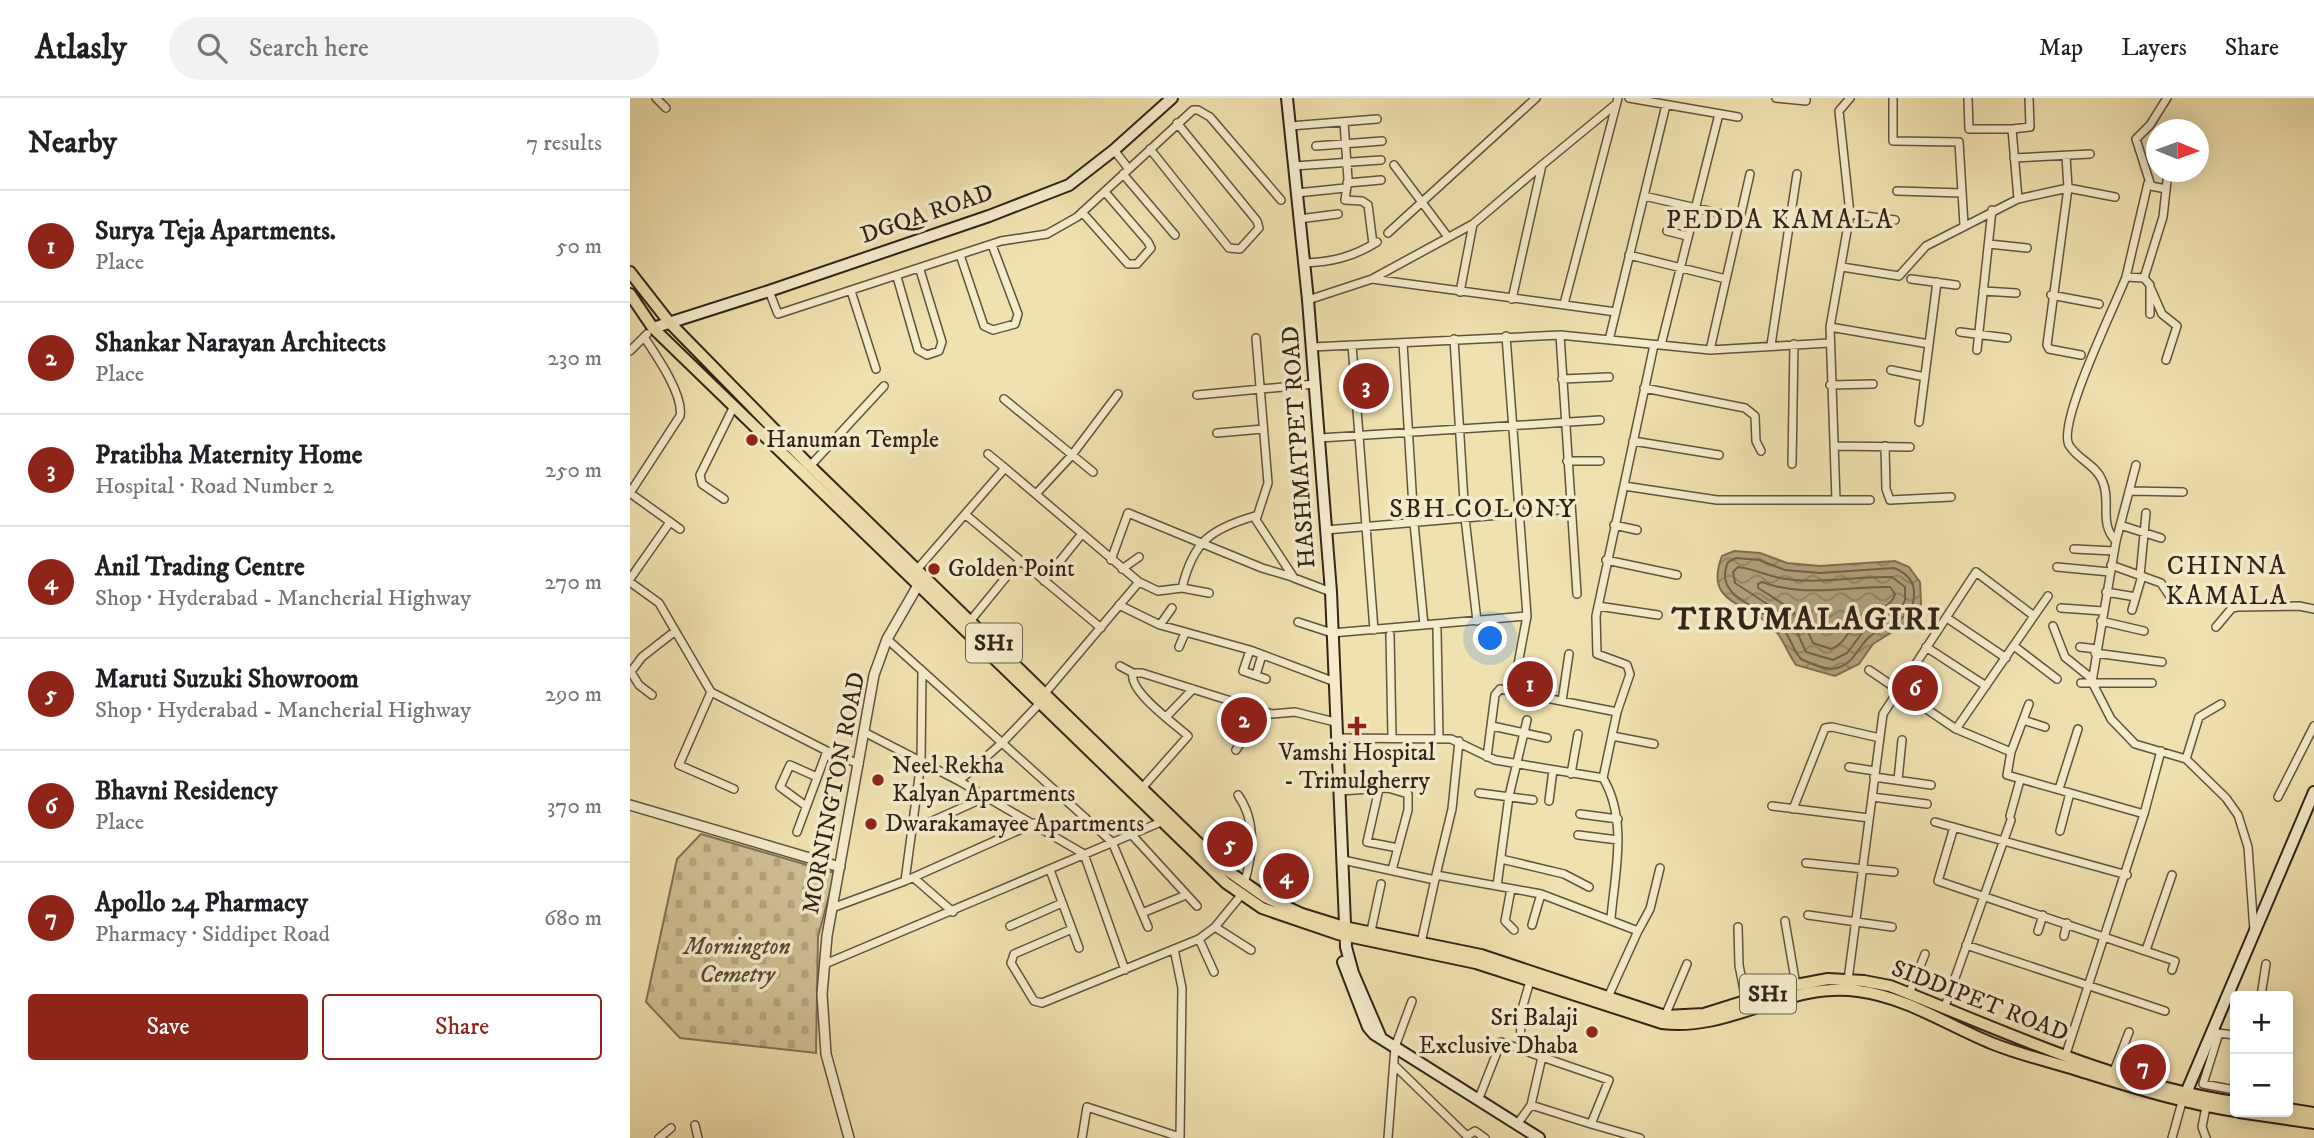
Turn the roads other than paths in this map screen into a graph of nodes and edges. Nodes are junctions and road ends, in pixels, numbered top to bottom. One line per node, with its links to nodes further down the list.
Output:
1 (656, 98): 15 (street)
2 (1172, 98): 29 (main road, DGQA ROAD)
3 (1287, 98): 22 (main road, HASHMATPET ROAD)
4 (1536, 98): 56 (street)
5 (1629, 98): 14 (street)
6 (1776, 98): 7 (street)
7 (1806, 98)
8 (1850, 98): 61 (street)
9 (1893, 98): 51 (street)
10 (1968, 98): 23 (street)
11 (2029, 98): 23 (street)
12 (2167, 98): 19 (street)
13 (1617, 101): 35 (street); 99 (street)
14 (1666, 105): 16 (street); 52 (street)
15 (666, 108)
16 (1719, 114): 17 (street); 57 (street)
17 (1738, 117)
18 (1377, 119): 20 (street)
19 (2157, 119)
20 (1344, 122): 22 (street); 26 (street)
21 (1177, 123): 28 (street); 28 (street); 55 (street)
22 (1290, 126): 37 (main road, HASHMATPET ROAD)
23 (2012, 128): 32 (street)
24 (2146, 133): 41 (street)
25 (1382, 141): 26 (street)
26 (1345, 144): 27 (street); 34 (street)
27 (1316, 146)
28 (1150, 149): 38 (street)
29 (1114, 150): 38 (street); 90 (main road, DGQA ROAD)
30 (2090, 154): 31 (street)
31 (2066, 156): 32 (street); 46 (street)
32 (2014, 158): 54 (street)
33 (1381, 160): 34 (street)
34 (1346, 161): 37 (street); 45 (street)
35 (1542, 164): 65 (street); 97 (street)
36 (1394, 165): 56 (street)
37 (1294, 166): 50 (main road, HASHMATPET ROAD)
38 (1125, 171): 49 (street); 69 (street)
39 (1750, 174): 62 (street)
40 (1797, 174): 121 (street)
41 (2146, 175)
42 (1381, 180): 45 (street)
43 (2148, 182): 47 (street); 83 (street)
44 (2167, 182): 47 (street)
45 (1346, 186): 50 (street); 77 (street)
46 (2068, 188): 53 (street); 54 (street); 96 (street)
47 (2166, 189): 88 (street)
48 (1897, 191): 51 (street)
49 (1105, 192): 59 (street); 59 (street)
50 (1297, 193): 63 (main road, HASHMATPET ROAD)
51 (1962, 193): 66 (street)
52 (1644, 196): 57 (street); 76 (street)
53 (2115, 197)
54 (2018, 199): 58 (street)
55 (1281, 200)
56 (1422, 200): 68 (street); 71 (street)
57 (1696, 207): 62 (street); 70 (street)
58 (1993, 211): 66 (street); 72 (street)
59 (1082, 212): 73 (street)
60 (1338, 214): 63 (street)
61 (1850, 214): 64 (street); 79 (street)
62 (1740, 218): 85 (street)
63 (1299, 219): 77 (main road, HASHMATPET ROAD)
64 (1895, 220)
65 (1472, 224): 71 (street); 93 (street)
66 (1964, 225): 79 (street)
67 (1667, 231): 70 (street)
68 (1388, 233)
69 (1175, 234)
70 (1688, 236): 78 (street)
71 (1448, 237): 84 (street)
72 (1989, 244): 74 (street); 92 (street)
73 (992, 245): 75 (street); 75 (street)
74 (2027, 248)
75 (960, 255): 80 (street)
76 (1629, 255): 78 (street); 101 (street)
77 (1304, 263): 98 (main road, HASHMATPET ROAD)
78 (1681, 267): 85 (street); 120 (street)
79 (1842, 267): 104 (street)
80 (919, 270): 82 (street); 82 (street)
81 (630, 272): 103 (main road, SH1)
82 (897, 277): 91 (street)
83 (2126, 277): 88 (street); 194 (street)
84 (1372, 279): 93 (street); 98 (street)
85 (1726, 279): 123 (street)
86 (1911, 279): 87 (street)
87 (1937, 282): 89 (street); 118 (street)
88 (2147, 282): 102 (street); 127 (street)
89 (1956, 285)
90 (769, 291): 91 (street); 103 (main road, DGQA ROAD)
91 (851, 291): 128 (street)
92 (1983, 291): 94 (street); 107 (street)
93 (1460, 292): 97 (street)
94 (2016, 293)
95 (630, 294): 105 (main road, SH1)
96 (2051, 295): 100 (street); 126 (street)
97 (1512, 299): 99 (street)
98 (1308, 300): 122 (main road, HASHMATPET ROAD)
99 (1564, 304): 101 (street)
100 (2099, 304)
101 (1616, 312): 114 (street)
102 (2150, 314)
103 (669, 322): 105 (main road, DGQA ROAD); 165 (main road, SH1)
104 (1830, 327): 116 (street); 118 (street)
105 (653, 328): 110 (street); 142 (main road, SH1)
106 (1960, 332): 107 (street)
107 (1979, 334): 112 (street); 124 (street)
108 (1560, 335): 109 (street); 114 (street); 132 (street)
109 (1506, 336): 113 (street); 146 (street)
110 (644, 337): 125 (street); 171 (street)
111 (1256, 338): 138 (street)
112 (2007, 338)
113 (1454, 340): 115 (street); 147 (street)
114 (1609, 341): 120 (street)
115 (1403, 343): 119 (street); 150 (street)
116 (1829, 343): 117 (street); 135 (street)
117 (1794, 344): 121 (street); 163 (street)
118 (1929, 344): 131 (street)
119 (1352, 345): 122 (street); 151 (street)
120 (1657, 345): 123 (street); 137 (street)
121 (1771, 345): 123 (street)
122 (1312, 346): 133 (main road, HASHMATPET ROAD)
123 (1710, 350)
124 (1977, 350)
125 (630, 351)
126 (2081, 355)
127 (2166, 360)
128 (876, 369)
129 (1891, 370): 131 (street)
130 (1609, 377): 132 (street)
131 (1925, 377): 145 (street)
132 (1562, 379): 144 (street)
133 (1315, 384): 138 (street); 152 (main road, HASHMATPET ROAD)
134 (1873, 384): 135 (street)
135 (1830, 385): 154 (street)
136 (884, 386): 165 (street)
137 (1644, 388): 153 (street); 157 (street)
138 (1261, 389): 140 (street); 148 (street)
139 (1118, 394): 159 (street)
140 (1196, 395)
141 (1004, 399): 159 (street)
142 (734, 406): 174 (street); 211 (main road, SH1)
143 (1600, 420): 144 (street)
144 (1564, 422): 146 (street); 161 (street)
145 (1919, 422)
146 (1511, 426): 147 (street); 179 (street)
147 (1459, 427): 150 (street); 182 (street)
148 (1263, 429): 149 (street); 181 (street)
149 (1217, 433)
150 (1407, 433): 151 (street); 184 (street)
151 (1360, 435): 152 (street); 187 (street)
152 (1320, 438): 189 (main road, HASHMATPET ROAD)
153 (1633, 441): 160 (street); 168 (street)
154 (1834, 446): 155 (street); 175 (street)
155 (1885, 446): 156 (street); 173 (street)
156 (1910, 447)
157 (1761, 451)
158 (988, 454): 166 (street)
159 (1072, 455): 167 (street); 172 (street)
160 (1719, 455)
161 (1567, 461): 162 (street); 177 (street)
162 (1600, 461)
163 (1792, 464)
164 (2136, 465): 169 (street)
165 (810, 466): 205 (main road, SH1)
166 (1005, 468): 172 (street); 180 (street)
167 (1093, 472)
168 (1624, 486): 175 (street); 185 (street)
169 (2129, 491): 170 (street); 186 (street)
170 (2183, 492)
171 (630, 493): 183 (street)
172 (1036, 494): 192 (street)
173 (1951, 497)
174 (724, 499)
175 (1836, 500): 176 (street)
176 (1870, 500)
177 (1570, 509): 179 (street); 217 (street)
178 (2146, 513): 191 (street)
179 (1519, 514): 182 (street); 229 (street)
180 (966, 515): 199 (street); 205 (street)
181 (1255, 516): 195 (street); 208 (street)
182 (1465, 517): 184 (street); 233 (street)
183 (670, 522): 188 (street); 209 (street)
184 (1414, 523): 187 (street); 237 (street)
185 (1614, 525): 190 (street); 201 (street)
186 (2120, 525): 191 (street); 194 (street)
187 (1364, 527): 189 (street); 241 (street)
188 (680, 529)
189 (1326, 530): 214 (main road, HASHMATPET ROAD)
190 (1637, 530)
191 (2145, 533): 193 (street); 207 (street)
192 (1081, 535): 200 (street); 210 (street)
193 (2161, 538)
194 (2116, 541): 197 (street)
195 (1201, 542): 200 (street); 208 (street); 213 (street)
196 (2074, 549): 197 (street)
197 (2114, 551): 204 (street)
198 (1139, 557): 203 (street)
199 (1020, 560): 210 (street); 232 (street)
200 (1111, 560): 203 (street)
201 (1606, 560): 206 (street); 222 (street)
202 (2057, 567): 204 (street)
203 (1122, 569): 212 (street)
204 (2111, 569): 207 (street); 215 (street)
205 (921, 572): 211 (street, MORNINGTON ROAD); 232 (main road, SH1)
206 (1677, 575)
207 (2141, 576): 219 (street); 220 (street)
208 (1294, 578): 214 (street)
209 (630, 581): 244 (street)
210 (1044, 581): 240 (street)
211 (913, 582): 248 (street, MORNINGTON ROAD); 277 (main road, SH1)
212 (1139, 582): 213 (street); 221 (street)
213 (1182, 588): 216 (street)
214 (1331, 592): 246 (main road, HASHMATPET ROAD)
215 (2106, 592): 220 (street); 227 (street)
216 (1209, 593)
217 (1577, 594)
218 (2048, 596): 230 (street)
219 (2169, 596)
220 (2136, 597): 226 (street)
221 (1119, 605): 236 (street); 240 (street)
222 (1598, 606): 228 (street); 282 (street)
223 (1171, 608): 236 (street)
224 (2061, 608): 227 (street)
225 (2314, 609): 239 (street)
226 (2132, 610)
227 (2103, 611): 234 (street)
228 (1658, 615)
229 (1527, 616): 233 (street); 274 (street)
230 (2034, 616): 231 (street); 249 (street)
231 (1947, 618): 251 (street); 257 (street)
232 (971, 620): 277 (main road, SH1)
233 (1477, 621): 237 (street)
234 (2101, 621): 243 (street); 254 (street)
235 (1298, 622): 246 (street)
236 (1160, 625): 245 (street)
237 (1424, 625): 241 (street)
238 (2053, 626): 267 (street)
239 (2216, 627)
240 (1101, 628): 277 (street)
241 (1374, 629): 246 (street)
242 (1437, 630): 297 (street)
243 (2144, 631)
244 (674, 632): 261 (street); 275 (street)
245 (1185, 633): 250 (street); 253 (street)
246 (1332, 633): 268 (main road, HASHMATPET ROAD)
247 (1390, 635): 296 (street)
248 (887, 639): 262 (street); 292 (street, MORNINGTON ROAD)
249 (2014, 646): 257 (street); 266 (street)
250 (1179, 647)
251 (1926, 647): 271 (street); 272 (street)
252 (2080, 647): 254 (street)
253 (1250, 650): 256 (street); 264 (street)
254 (2096, 651): 258 (street); 267 (street)
255 (1569, 654): 278 (street)
256 (1262, 655): 264 (street); 268 (street)
257 (2006, 657): 271 (street)
258 (2162, 662)
259 (1120, 666): 263 (street)
260 (1869, 670): 272 (street)
261 (631, 672): 276 (street)
262 (922, 672): 303 (street); 311 (street)
263 (1133, 673): 273 (street); 283 (street)
264 (1256, 675): 265 (street)
265 (1266, 679)
266 (2057, 679)
267 (2092, 680): 269 (street); 270 (street); 307 (street)
268 (1335, 682): 286 (main road, HASHMATPET ROAD)
269 (2081, 683)
270 (2152, 683)
271 (1986, 686): 290 (street)
272 (1899, 688): 290 (street); 300 (street)
273 (1193, 689): 281 (street); 283 (street)
274 (1513, 691): 278 (street); 287 (street)
275 (711, 692): 306 (street); 325 (street)
276 (652, 695)
277 (1044, 697): 303 (street); 324 (main road, SH1); 348 (main road, SH1)
278 (1563, 701): 282 (street)
279 (2029, 704): 285 (street)
280 (2221, 704): 310 (street)
281 (1261, 711): 286 (street); 305 (street)
282 (1618, 712): 295 (street)
283 (1166, 717): 324 (street)
284 (1527, 720): 293 (street)
285 (2023, 720): 289 (street); 308 (street)
286 (1335, 722): 298 (main road, HASHMATPET ROAD)
287 (1492, 726): 293 (street); 309 (street)
288 (2314, 726): 336 (street)
289 (2045, 727)
290 (1956, 729): 308 (street)
291 (2078, 729): 327 (street)
292 (864, 732): 311 (street); 312 (street, MORNINGTON ROAD)
293 (1524, 733): 299 (street); 313 (street)
294 (1578, 734): 316 (street)
295 (1612, 736): 304 (street); 319 (street)
296 (1392, 737): 297 (street); 298 (street)
297 (1439, 737): 302 (street)
298 (1336, 738): 329 (main road, HASHMATPET ROAD)
299 (1547, 738)
300 (1880, 738): 317 (street); 343 (street)
301 (1902, 740): 320 (street)
302 (1459, 741): 309 (street); 375 (street)
303 (1003, 742): 322 (street); 358 (street)
304 (1654, 744)
305 (1236, 750)
306 (827, 751): 312 (street); 318 (street)
307 (2161, 751): 310 (street); 345 (street)
308 (2011, 752): 321 (street)
309 (1487, 757): 313 (street)
310 (2186, 759): 409 (street)
311 (921, 762): 322 (street); 352 (street)
312 (859, 764): 366 (street, MORNINGTON ROAD)
313 (1515, 764): 315 (street); 334 (street)
314 (1849, 766): 317 (street)
315 (1553, 771): 316 (street); 338 (street)
316 (1571, 774): 319 (street)
317 (1875, 774): 320 (street); 335 (street)
318 (817, 777): 341 (street); 341 (street)
319 (1603, 778): 347 (street)
320 (1898, 780): 323 (street)
321 (2020, 780): 327 (street); 359 (street)
322 (959, 781): 333 (street)
323 (1931, 785)
324 (1142, 788): 368 (main road, SH1)
325 (734, 789)
326 (1379, 789): 329 (street); 360 (street); 371 (street)
327 (2059, 789): 331 (street)
328 (2314, 792): 409 (main road)
329 (1339, 793): 364 (main road, HASHMATPET ROAD); 404 (main road, HASHMATPET ROAD)
330 (1479, 793): 334 (street)
331 (2070, 793): 345 (street); 353 (street)
332 (1238, 795): 361 (street)
333 (986, 796): 350 (street); 352 (street)
334 (1509, 796): 337 (street); 363 (street)
335 (1872, 797): 339 (street); 346 (street)
336 (2278, 797)
337 (1533, 800)
338 (1549, 801)
339 (1927, 804)
340 (630, 805): 366 (street)
341 (806, 806): 354 (street)
342 (1772, 806): 343 (street)
343 (1793, 809): 346 (street)
344 (1580, 814): 347 (street)
345 (2144, 814): 373 (street)
346 (1869, 818): 369 (street)
347 (1618, 819): 357 (street)
348 (1161, 822): 355 (street); 381 (main road, SH1)
349 (1935, 822): 351 (street)
350 (1035, 823): 362 (street); 376 (street)
351 (1954, 827): 359 (street); 385 (street)
352 (912, 830): 377 (street)
353 (2060, 831)
354 (797, 832)
355 (1132, 835): 358 (street); 384 (street)
356 (1577, 835): 357 (street)
357 (1618, 840): 393 (street)
358 (1112, 842): 362 (street); 390 (street)
359 (2006, 843): 373 (street); 385 (street)
360 (1393, 847)
361 (1251, 850): 368 (street); 381 (street)
362 (1084, 854): 370 (street); 423 (street)
363 (1501, 859): 379 (street); 380 (street)
364 (1343, 860): 371 (street); 404 (main road, HASHMATPET ROAD)
365 (1806, 863): 369 (street)
366 (840, 867): 388 (street, MORNINGTON ROAD)
367 (1660, 867): 407 (street)
368 (1225, 869): 381 (main road, SH1)
369 (1862, 869): 372 (street); 395 (street)
370 (1050, 870): 386 (street); 389 (street)
371 (1392, 870): 375 (street)
372 (1894, 872)
373 (2127, 875): 411 (street)
374 (2172, 875): 418 (street)
375 (1436, 877): 379 (street); 413 (street)
376 (914, 878): 377 (street); 389 (street)
377 (905, 881): 388 (street)
378 (1381, 884): 406 (street)
379 (1497, 886): 382 (street)
380 (1589, 887)
381 (1243, 889): 400 (street); 404 (main road, SH1)
382 (1511, 889): 383 (street); 405 (street)
383 (1541, 894): 393 (street); 397 (street)
384 (1186, 895): 387 (street); 390 (street)
385 (1983, 895): 392 (street); 414 (street)
386 (1062, 903): 398 (street); 403 (street)
387 (1197, 906)
388 (832, 908): 420 (street, MORNINGTON ROAD)
389 (953, 912): 420 (street)
390 (1142, 913): 399 (street)
391 (1808, 915): 395 (street)
392 (2043, 915): 396 (street); 408 (street)
393 (1611, 918): 407 (street)
394 (1785, 921): 428 (street)
395 (1855, 922): 402 (street); 426 (street)
396 (2067, 923): 410 (street); 411 (street)
397 (1532, 925)
398 (1010, 926)
399 (1148, 927)
400 (1215, 927): 412 (street); 417 (street)
401 (1738, 927): 434 (street)
402 (1892, 927)
403 (1072, 929): 415 (street); 423 (street)
404 (1341, 930): 406 (main road, SIDDIPET ROAD / SH1); 427 (main road, SIDDIPET ROAD / SH1); 441 (main road)
405 (1514, 930)
406 (1371, 931): 413 (main road, SIDDIPET ROAD / SH1)
407 (1638, 931): 432 (street)
408 (2038, 931)
409 (2255, 935): 439 (main road)
410 (2064, 936)
411 (2106, 936): 418 (street); 429 (street)
412 (1199, 939): 416 (street); 425 (street)
413 (1421, 943): 432 (main road, SIDDIPET ROAD / SH1)
414 (1966, 945): 429 (street); 435 (street)
415 (1079, 948)
416 (1174, 949): 423 (street); 464 (street)
417 (1251, 950)
418 (2146, 950): 424 (street)
419 (1925, 954): 431 (street)
420 (825, 964): 463 (street, MORNINGTON ROAD)
421 (1687, 964): 437 (street)
422 (2266, 964): 430 (street)
423 (1125, 970)
424 (2172, 970)
425 (1214, 972)
426 (1848, 980): 428 (main road, SIDDIPET ROAD / SH1); 431 (main road, SIDDIPET ROAD / SH1)
427 (1530, 981): 443 (street); 447 (main road, SIDDIPET ROAD / SH1)
428 (1796, 985): 434 (main road, SIDDIPET ROAD / SH1)
429 (2088, 985): 436 (street); 442 (street)
430 (2262, 991)
431 (1909, 993): 435 (main road, SIDDIPET ROAD / SH1)
432 (1608, 997): 437 (main road, SIDDIPET ROAD / SH1)
433 (1412, 1001): 441 (street)
434 (1746, 1001): 437 (main road, SIDDIPET ROAD / SH1)
435 (1944, 1009): 442 (main road, SIDDIPET ROAD / SH1)
436 (2165, 1011)
437 (1665, 1016)
438 (2129, 1032): 445 (street)
439 (2216, 1032): 440 (street); 446 (street); 447 (main road)
440 (2230, 1034)
441 (1395, 1047): 444 (street); 448 (main road)
442 (2065, 1057): 445 (main road, SIDDIPET ROAD / SH1)
443 (1542, 1058): 448 (street); 450 (street); 458 (street)
444 (1394, 1065): 465 (street); 466 (street)
445 (2114, 1071): 447 (main road, SIDDIPET ROAD / SH1)
446 (2230, 1089)
447 (2184, 1097): 449 (main road, SIDDIPET ROAD / SH1); 451 (main road, SIDDIPET ROAD / SH1); 469 (street)
448 (1479, 1098): 456 (main road)
449 (2230, 1102)
450 (1531, 1105): 456 (street); 458 (street)
451 (2206, 1107): 453 (main road, SIDDIPET ROAD / SH1); 470 (street)
452 (2293, 1110): 454 (main road)
453 (2230, 1111)
454 (2314, 1113)
455 (2272, 1117): 457 (main road, SIDDIPET ROAD / SH1)
456 (1518, 1123): 467 (main road)
457 (2314, 1123)
458 (1591, 1124): 468 (street)
459 (695, 1125): 462 (street)
460 (671, 1128): 461 (street)
461 (659, 1138)
462 (698, 1138)
463 (849, 1138)
464 (1082, 1138)
465 (1388, 1138)
466 (1485, 1138)
467 (1539, 1138)
468 (1640, 1138)
469 (2172, 1138)
470 (2206, 1138)

